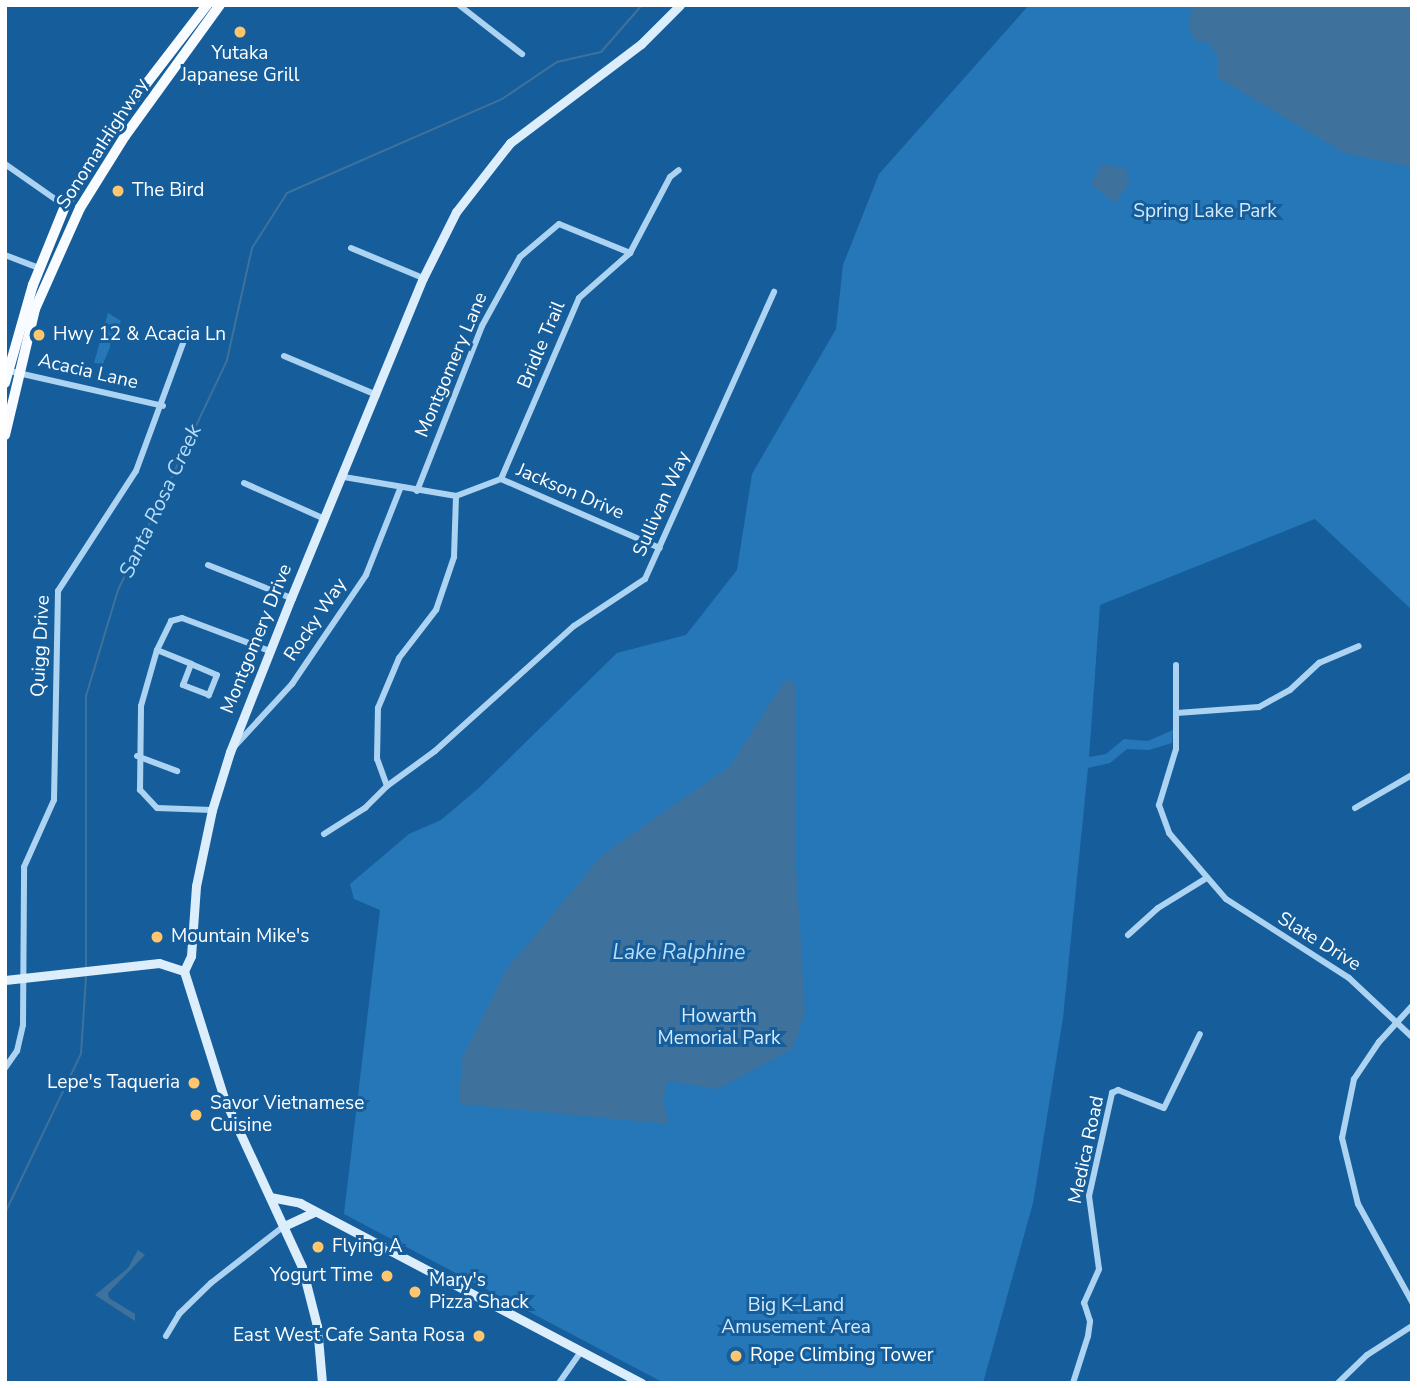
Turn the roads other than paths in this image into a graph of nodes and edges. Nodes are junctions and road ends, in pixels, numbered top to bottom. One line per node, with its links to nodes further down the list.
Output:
1 (459, 5): 4 (street)
2 (680, 5): 12 (street, Montgomery Drive)
3 (210, 7): 7 (main road, Sonoma Highway); 17 (main road, Sonoma Highway)
4 (522, 54)
5 (5, 164): 7 (street)
6 (679, 170): 9 (street, Bridle Trail)
7 (65, 206): 11 (main road, Sonoma Highway)
8 (351, 248): 12 (street)
9 (630, 253): 23 (street, Bridle Trail); 26 (street, Montgomery Lane)
10 (5, 255): 11 (street)
11 (39, 268): 16 (main road, Sonoma Highway)
12 (423, 278): 19 (street, Montgomery Drive)
13 (774, 292): 29 (street, Sullivan Way)
14 (185, 338): 20 (street, Quigg Drive)
15 (284, 356): 19 (street)
16 (6, 370): 17 (street, Acacia Lane); 18 (main road, Sonoma Highway)
17 (19, 373): 20 (street, Acacia Lane); 21 (main road, Sonoma Highway)
18 (5, 383)
19 (377, 395): 22 (street, Montgomery Drive)
20 (163, 406): 49 (street, Quigg Drive)
21 (5, 435)
22 (344, 477): 25 (street, Jackson Drive); 28 (street, Montgomery Drive)
23 (501, 479): 27 (street, Jackson Drive); 29 (street, Jackson Drive)
24 (244, 483): 28 (street)
25 (400, 489): 26 (street, Jackson Drive); 38 (street, Rocky Way)
26 (417, 491): 27 (street, Jackson Drive)
27 (456, 496): 42 (street)
28 (326, 519): 31 (street, Montgomery Drive)
29 (660, 548): 42 (street, Sullivan Way)
30 (208, 565): 31 (street)
31 (291, 598): 34 (street, Montgomery Drive)
32 (1359, 646): 37 (street)
33 (157, 650): 34 (street); 35 (street); 39 (street)
34 (270, 651): 38 (street, Montgomery Drive)
35 (191, 664): 35 (street)
36 (1176, 665): 37 (street, Slate Drive)
37 (1177, 713): 46 (street, Slate Drive)
38 (230, 751): 44 (street, Montgomery Drive)
39 (137, 756): 40 (street); 44 (street)
40 (177, 771)
41 (1412, 775): 43 (street)
42 (387, 786): 45 (street, Sullivan Way)
43 (1355, 808)
44 (212, 810): 48 (street, Montgomery Drive)
45 (324, 834)
46 (1205, 879): 47 (street); 52 (street, Slate Drive)
47 (1128, 935)
48 (184, 971): 49 (street); 56 (street)
49 (21, 979): 50 (street); 55 (street, Quigg Drive)
50 (5, 980)
51 (1412, 1006): 52 (street)
52 (1397, 1022): 54 (street, Slate Drive); 59 (street)
53 (1200, 1034): 66 (street, Medica Road)
54 (1412, 1037)
55 (5, 1068)
56 (271, 1197): 57 (street); 58 (street)
57 (314, 1212): 58 (street); 62 (street)
58 (284, 1226): 61 (street); 63 (street)
59 (1412, 1302)
60 (1412, 1326): 67 (street)
61 (166, 1336)
62 (582, 1351): 64 (street); 65 (street)
63 (322, 1383)
64 (559, 1383)
65 (642, 1383)
66 (1073, 1383)
67 (1338, 1383)

